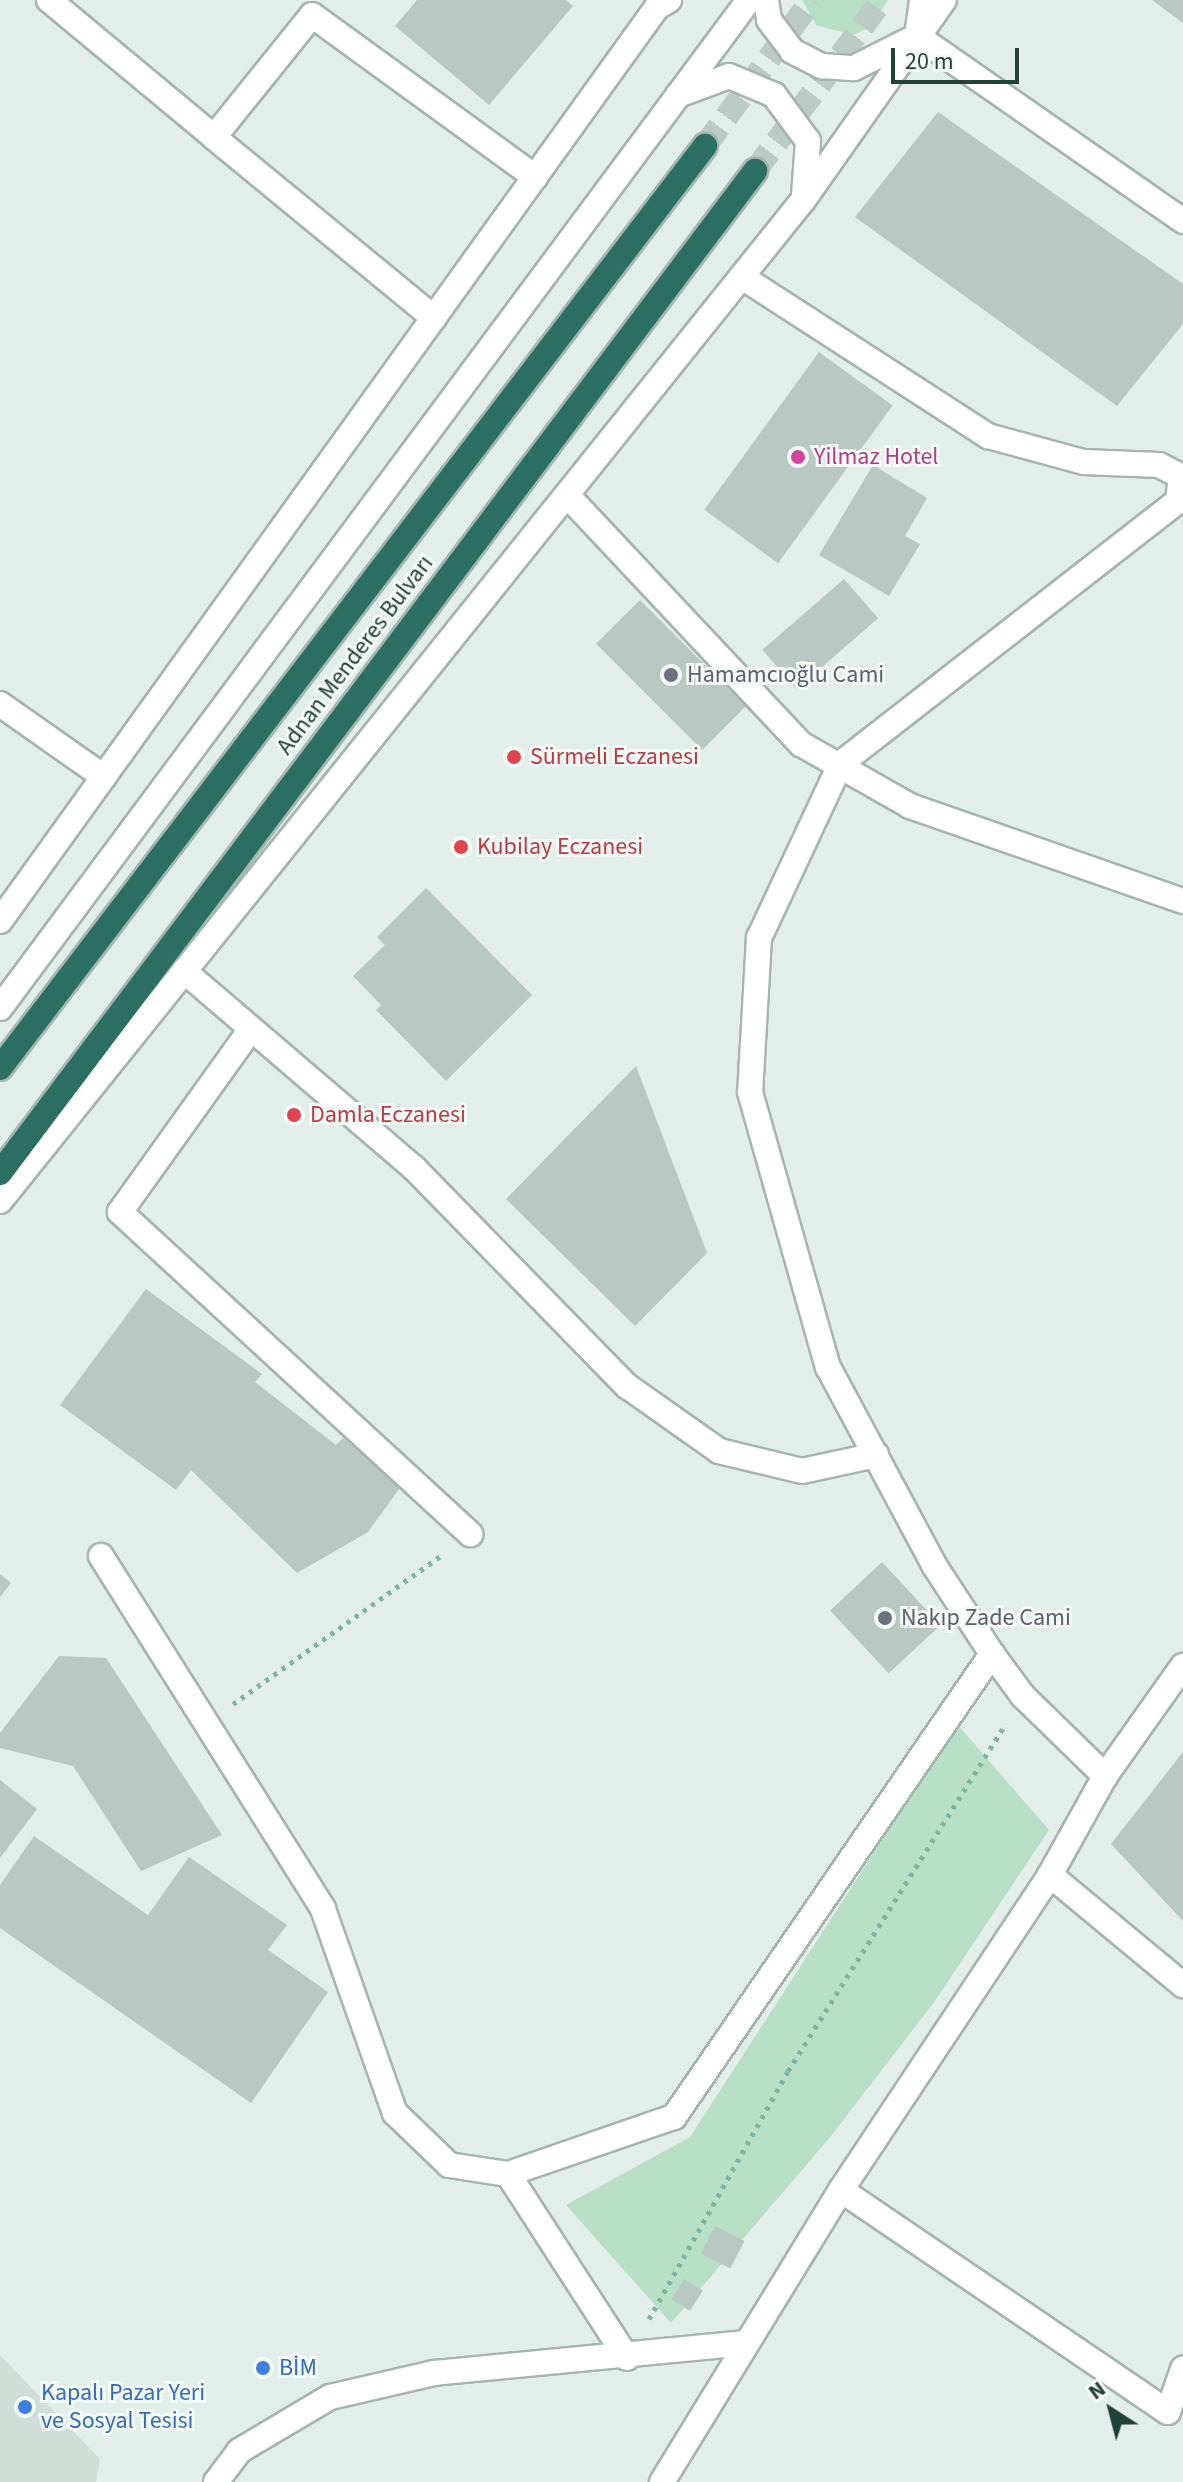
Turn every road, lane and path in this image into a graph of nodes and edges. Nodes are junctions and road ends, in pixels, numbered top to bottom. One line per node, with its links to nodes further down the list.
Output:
1 (49, 0): 9 (street)
2 (669, 0): 12 (street)
3 (749, 0): 8 (street)
4 (766, 0): 7 (street)
5 (922, 0): 7 (street)
6 (944, 0): 7 (street)
7 (917, 36): 13 (street); 14 (street)
8 (677, 95): 13 (street); 24 (street)
9 (214, 137): 12 (street); 16 (street)
10 (705, 146): 26 (highway, Adnan Menderes Bulvarı)
11 (755, 171): 27 (highway, Adnan Menderes Bulvarı)
12 (535, 177): 16 (street)
13 (804, 199): 15 (street)
14 (1183, 221)
15 (742, 277): 17 (street); 19 (street)
16 (434, 318): 20 (street)
17 (567, 495): 19 (street); 23 (street)
18 (0, 704): 20 (street)
19 (841, 763): 21 (street); 29 (street)
20 (104, 777): 22 (street)
21 (1183, 901)
22 (0, 921)
23 (184, 971): 25 (street); 28 (street)
24 (0, 1008)
25 (251, 1029): 29 (street); 30 (street)
26 (0, 1068)
27 (0, 1173)
28 (0, 1201)
29 (876, 1455): 32 (street)
30 (470, 1534): 35 (path)
31 (101, 1556): 35 (street)
32 (992, 1654): 34 (street); 39 (street)
33 (1183, 1666): 36 (street)
34 (1023, 1696): 36 (street); 42 (path)
35 (207, 1723): 39 (street)
36 (1105, 1776): 37 (street)
37 (1050, 1875): 38 (street); 40 (street)
38 (1183, 1985)
39 (508, 2174): 42 (street)
40 (841, 2190): 41 (street); 44 (street)
41 (745, 2343): 42 (street); 46 (street)
42 (627, 2358): 45 (street)
43 (1183, 2369): 44 (street)
44 (1175, 2417)
45 (216, 2482)
46 (662, 2482)

